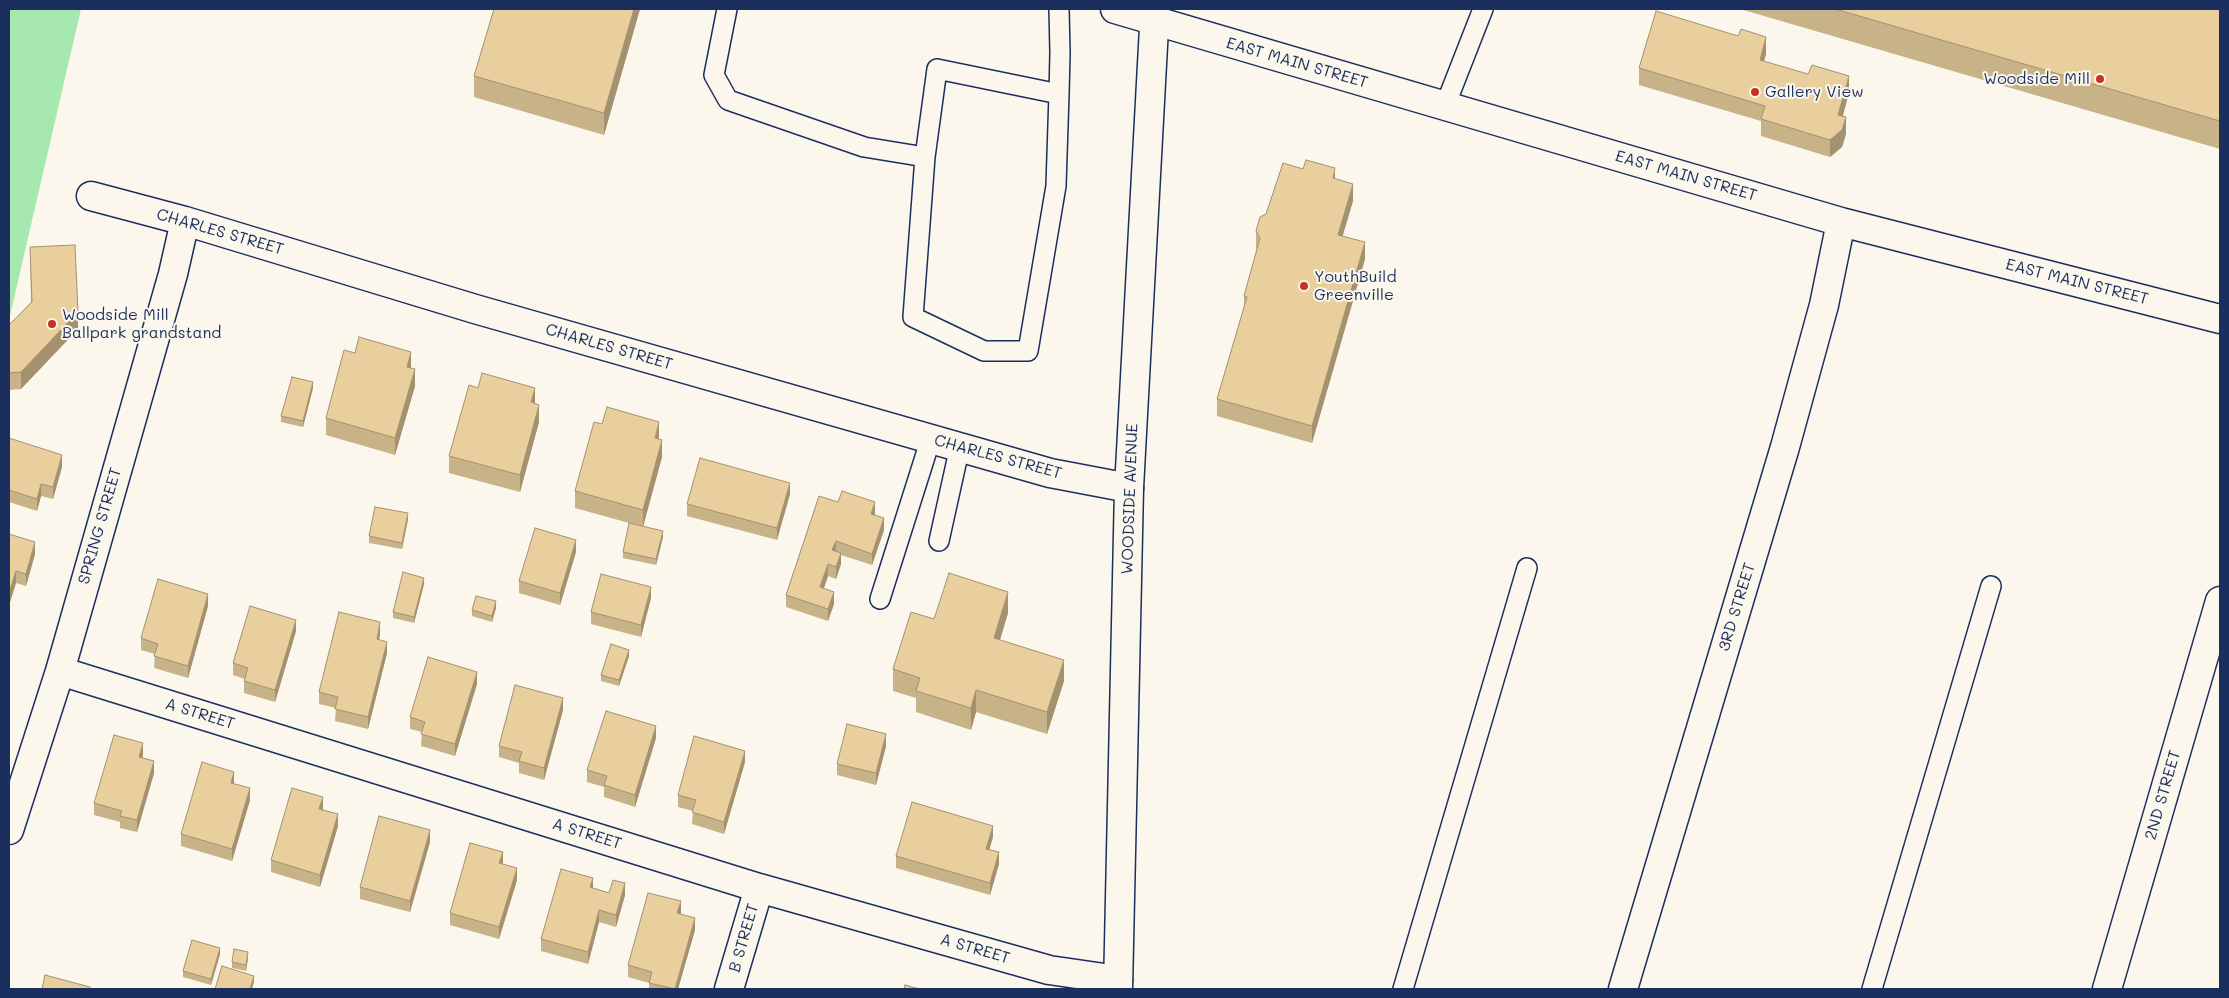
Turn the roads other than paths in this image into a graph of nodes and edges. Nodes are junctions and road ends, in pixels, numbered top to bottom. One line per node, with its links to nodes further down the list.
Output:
1 (727, 9): 8 (lane)
2 (1059, 9): 6 (lane)
3 (1115, 9): 5 (street, EAST MAIN STREET)
4 (1483, 9): 7 (lane)
5 (1155, 15): 7 (street, EAST MAIN STREET); 15 (street, WOODSIDE AVENUE)
6 (1059, 94): 8 (lane); 8 (lane)
7 (1445, 106): 11 (street, EAST MAIN STREET)
8 (925, 157)
9 (91, 196): 10 (street, CHARLES STREET)
10 (185, 221): 13 (street, CHARLES STREET); 21 (street, SPRING STREET)
11 (1841, 222): 12 (street, EAST MAIN STREET); 27 (street, 3RD STREET)
12 (2220, 319)
13 (931, 438): 14 (street, CHARLES STREET); 19 (lane)
14 (960, 446): 15 (street, CHARLES STREET); 16 (lane)
15 (1129, 488): 24 (street, WOODSIDE AVENUE)
16 (939, 540)
17 (1527, 568): 26 (lane)
18 (1991, 586): 28 (lane)
19 (880, 599)
20 (2220, 601): 29 (street, 2ND STREET)
21 (60, 671): 22 (street, SPRING STREET); 23 (street, A STREET)
22 (9, 830)
23 (759, 888): 24 (street, A STREET); 25 (street, B STREET)
24 (1118, 984)
25 (729, 989)
26 (1403, 989)
27 (1623, 989)
28 (1872, 989)
29 (2106, 989)

